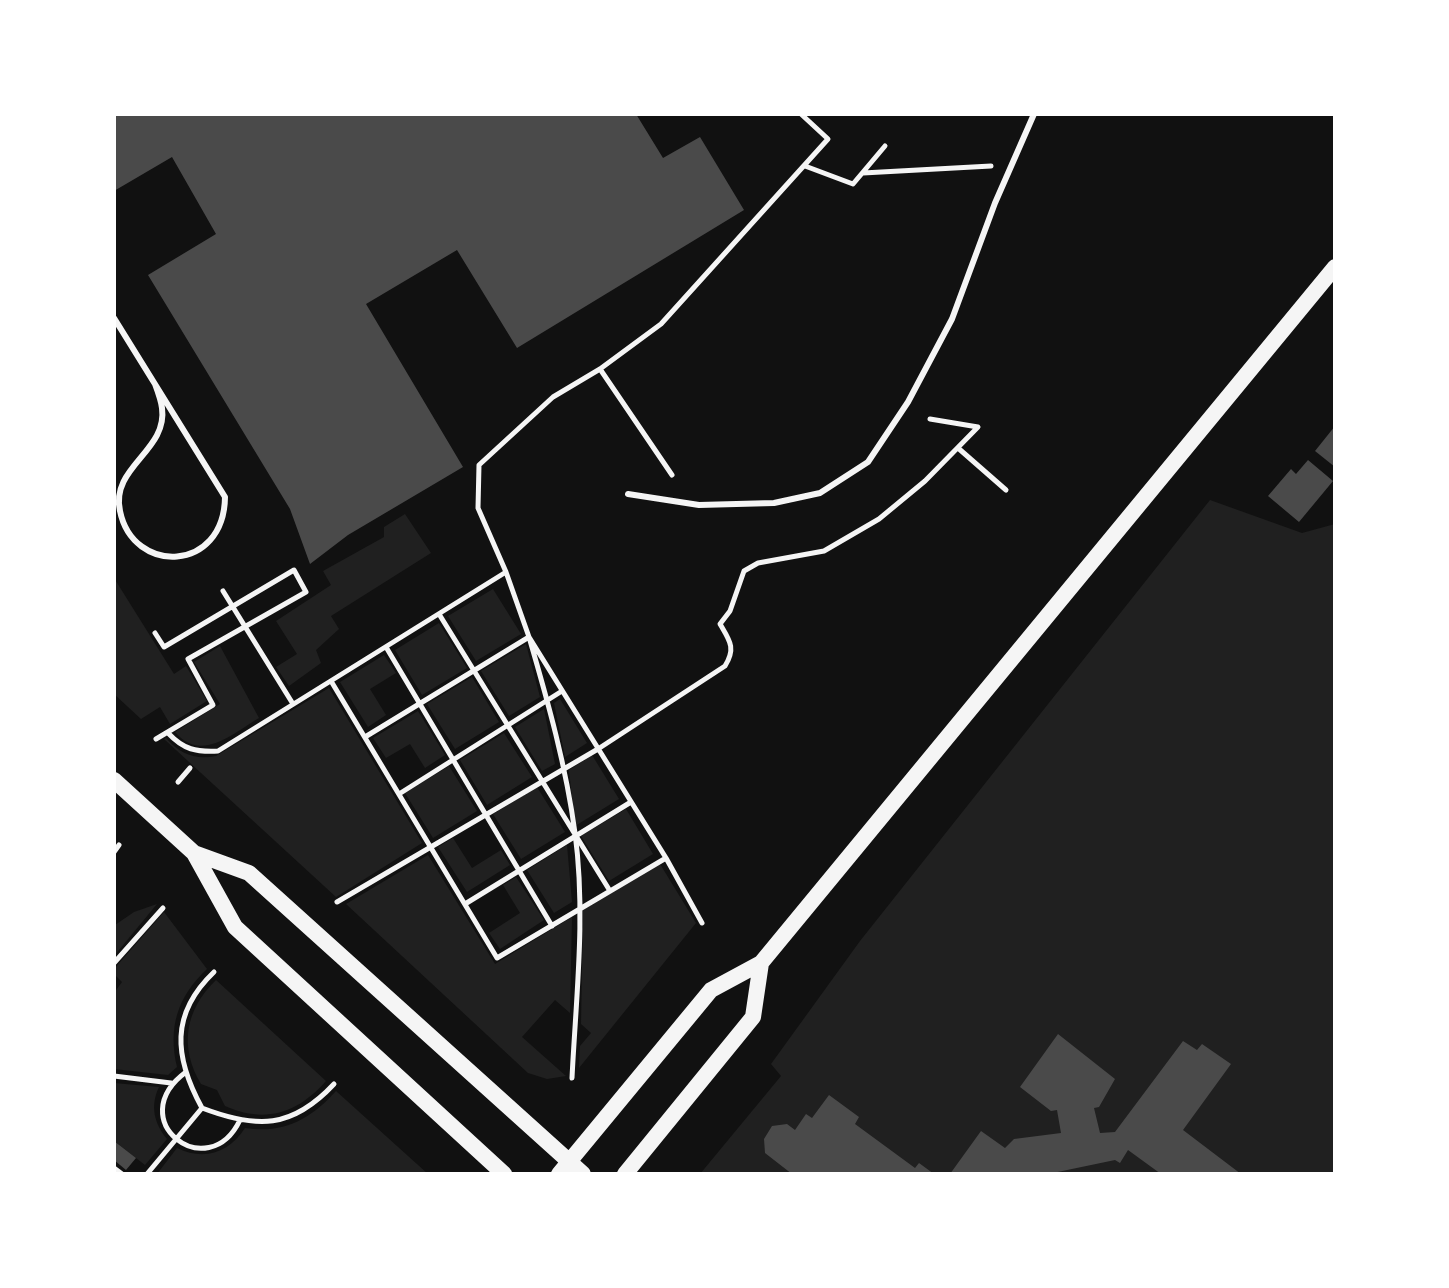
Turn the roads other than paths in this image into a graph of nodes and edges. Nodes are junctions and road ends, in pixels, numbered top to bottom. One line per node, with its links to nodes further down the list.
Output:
1 (1034, 114): 5 (lane)
2 (1335, 267): 8 (main road)
3 (114, 318): 4 (lane)
4 (155, 384): 4 (lane)
5 (628, 494)
6 (114, 780): 7 (main road)
7 (194, 853): 9 (main road); 10 (main road)
8 (761, 963): 9 (main road); 12 (main road)
9 (564, 1168): 11 (main road)
10 (504, 1174)
11 (583, 1174)
12 (625, 1174)

